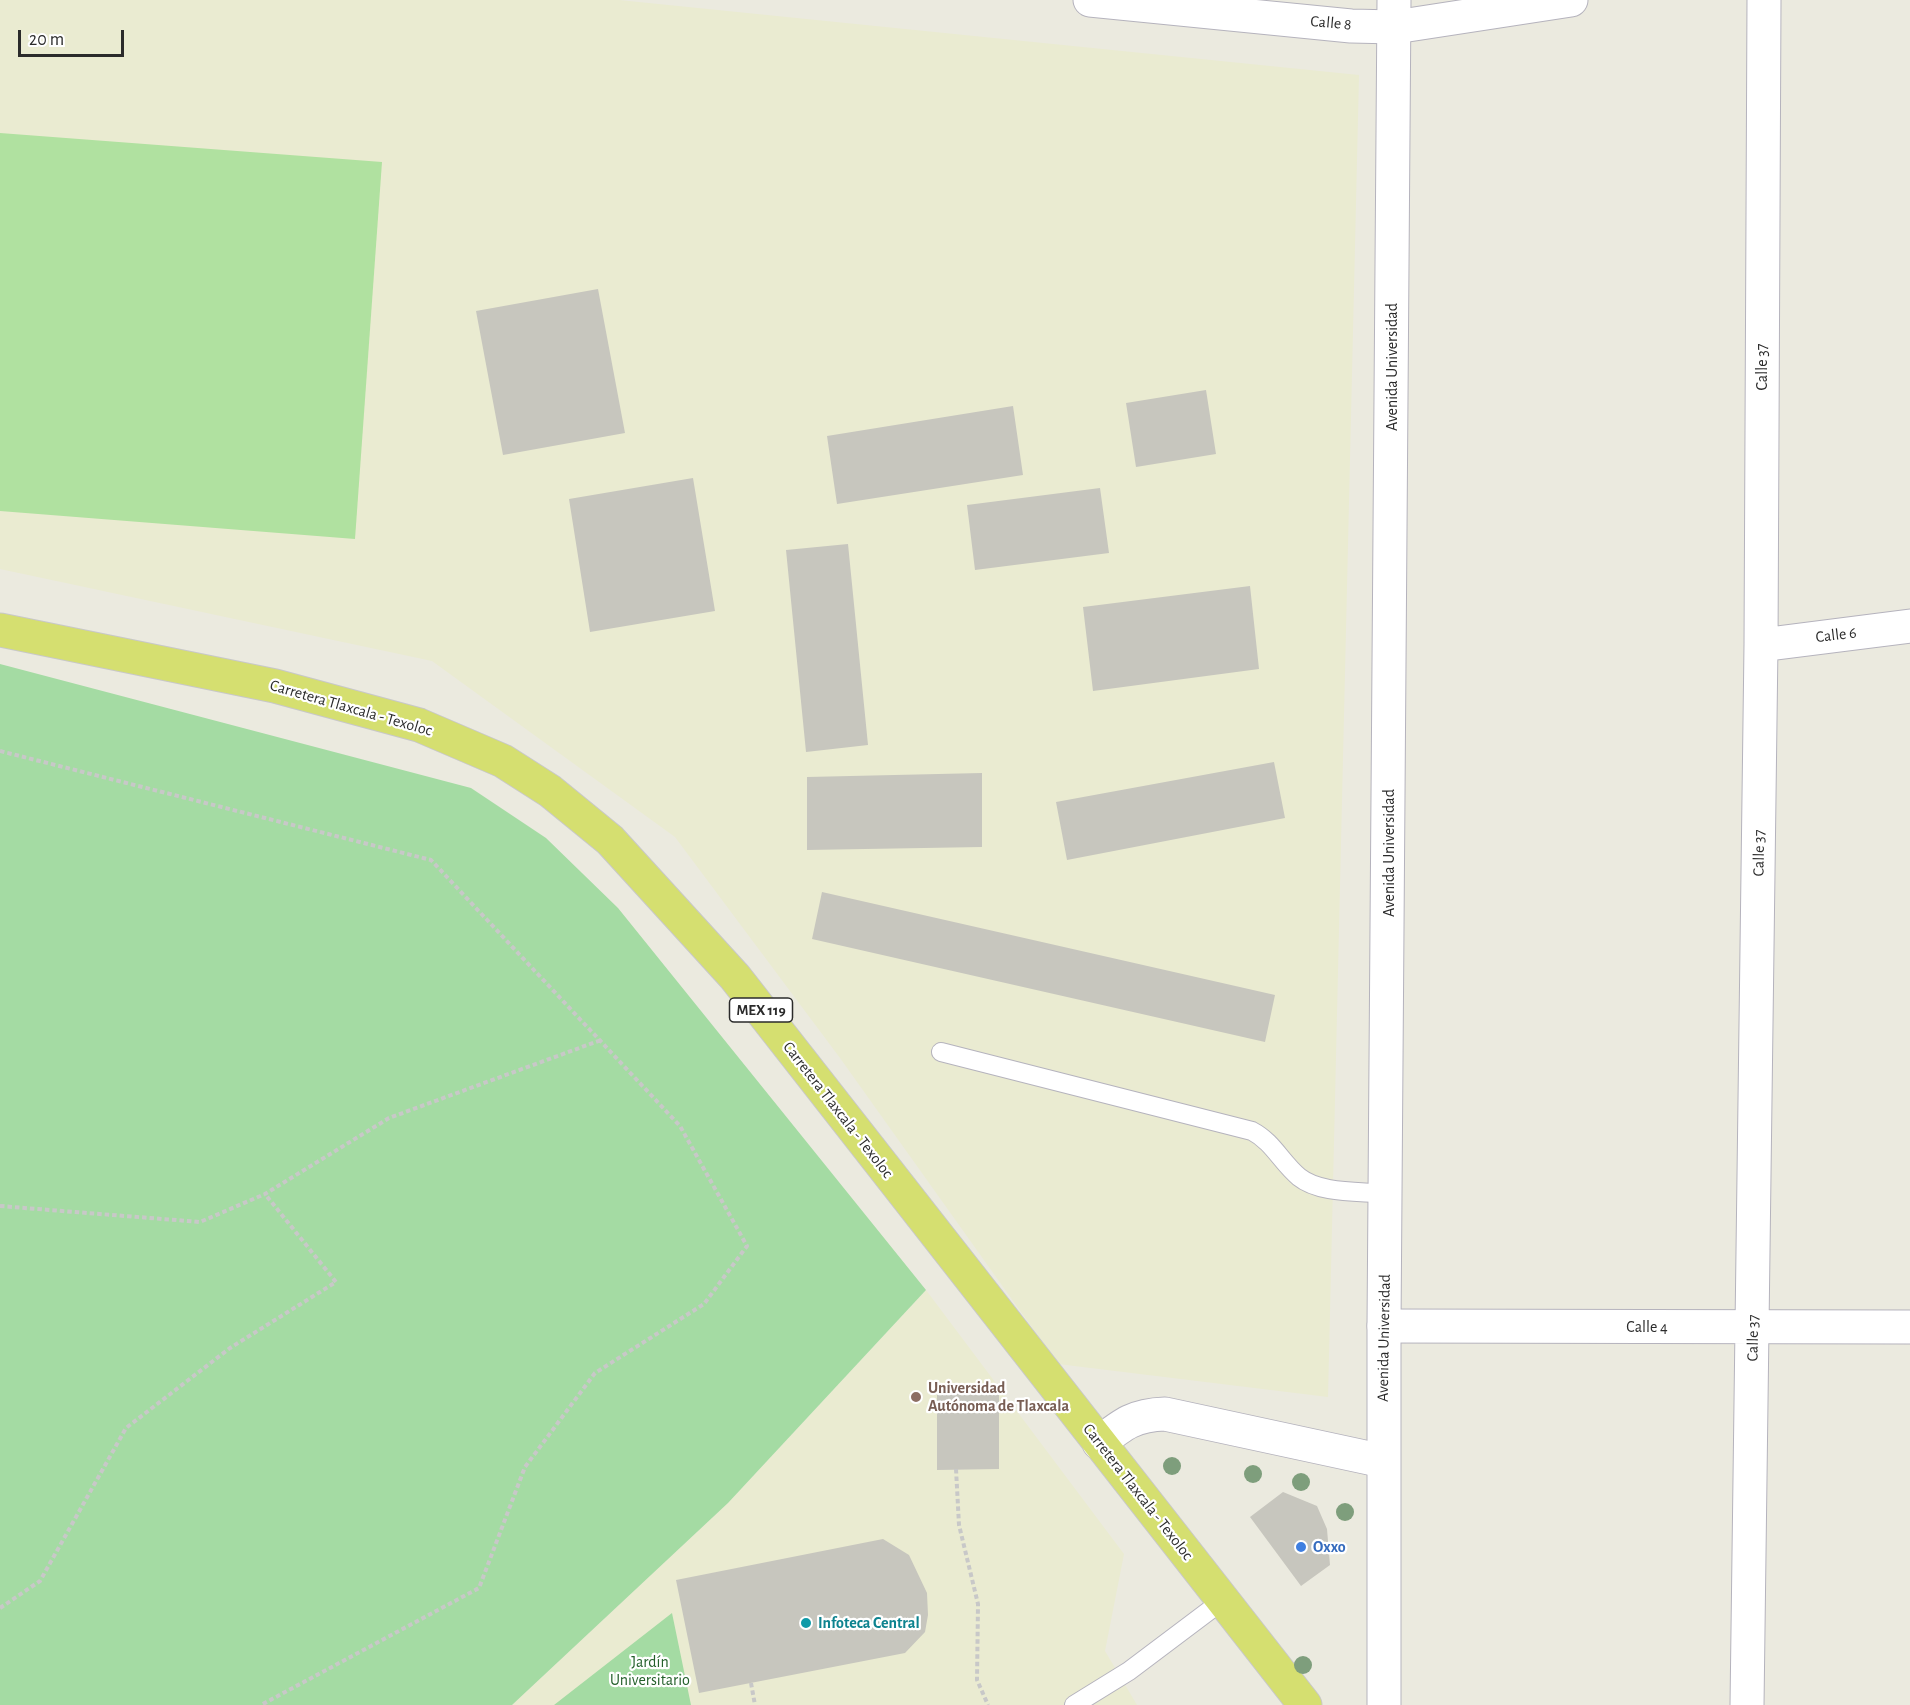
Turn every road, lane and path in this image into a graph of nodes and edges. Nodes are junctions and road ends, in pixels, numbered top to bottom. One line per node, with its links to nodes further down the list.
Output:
1 (1090, 0): 4 (street, Calle 8)
2 (1571, 0): 4 (street, Calle 8)
3 (1764, 0): 7 (street, Calle 37)
4 (1395, 13): 12 (street, Avenida Universidad)
5 (1910, 626): 7 (street, Calle 6)
6 (0, 630): 17 (main road, Carretera Tlaxcala - Texoloc / MEX 119)
7 (1761, 645): 15 (street, Calle 37)
8 (0, 751): 9 (path)
9 (601, 1040): 11 (path); 23 (path)
10 (941, 1052): 12 (lane)
11 (265, 1194): 13 (path); 21 (path)
12 (1386, 1194): 14 (street, Avenida Universidad)
13 (0, 1206)
14 (1384, 1326): 15 (street, Calle 4); 18 (street, Avenida Universidad)
15 (1754, 1327): 16 (street, Calle 4); 29 (street, Calle 37)
16 (1910, 1327)
17 (1099, 1443): 18 (street); 20 (main road, Carretera Tlaxcala - Texoloc / MEX 119)
18 (1383, 1461): 28 (street, Avenida Universidad)
19 (956, 1469): 25 (path)
20 (1222, 1601): 26 (lane); 27 (main road, Carretera Tlaxcala - Texoloc / MEX 119)
21 (0, 1608)
22 (751, 1683): 24 (path)
23 (261, 1705)
24 (755, 1705)
25 (988, 1705)
26 (1074, 1705)
27 (1305, 1705)
28 (1384, 1705)
29 (1747, 1705)

